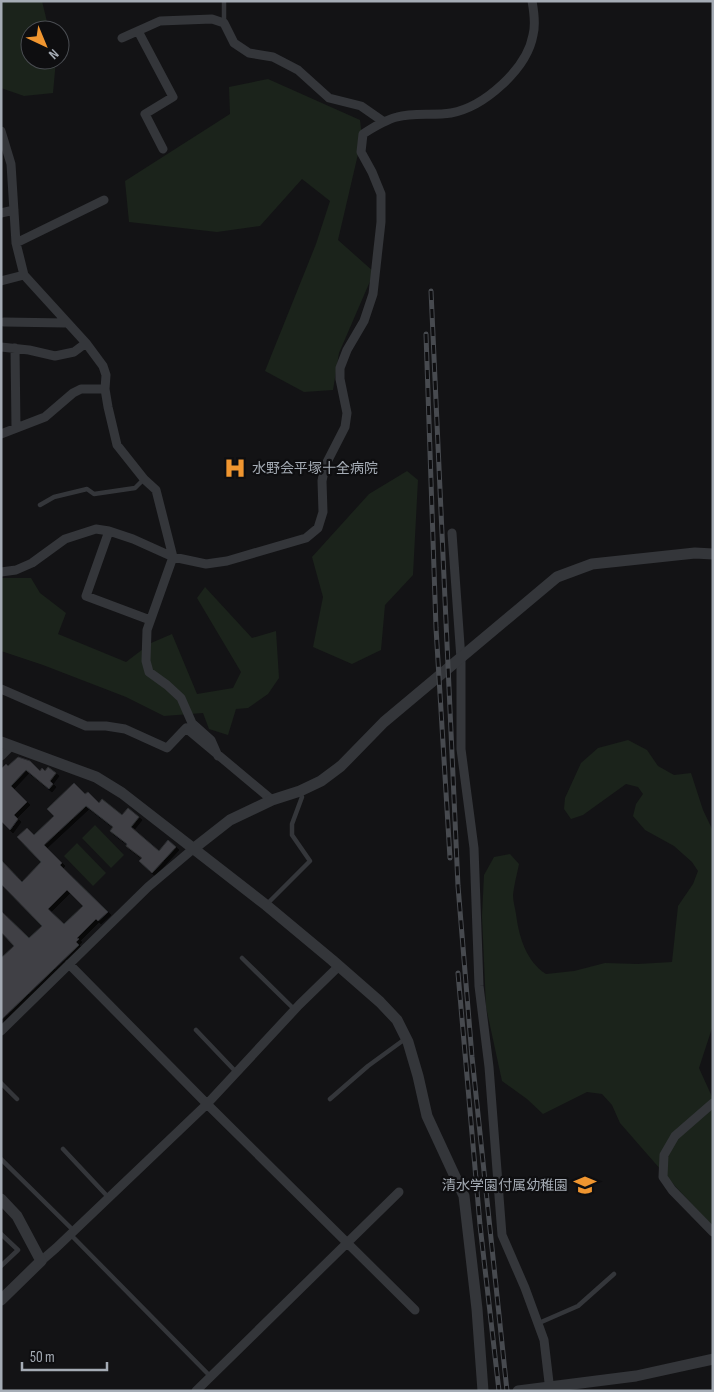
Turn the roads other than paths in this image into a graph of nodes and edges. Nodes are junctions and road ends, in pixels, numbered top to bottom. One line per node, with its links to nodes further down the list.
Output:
1 (224, 1): 3 (lane)
2 (532, 1): 6 (street)
3 (224, 23): 4 (street); 6 (street)
4 (138, 31): 5 (street); 8 (street)
5 (122, 38)
6 (384, 122): 28 (street)
7 (1, 131): 10 (street)
8 (164, 149)
9 (104, 200): 12 (street)
10 (14, 210): 11 (street); 12 (street)
11 (1, 213)
12 (16, 242): 13 (street)
13 (24, 275): 14 (street); 16 (street)
14 (1, 281)
15 (4, 322): 16 (street)
16 (66, 323): 17 (street)
17 (86, 343): 19 (street); 20 (street)
18 (1, 348): 19 (street)
19 (15, 348): 21 (street)
20 (105, 389): 21 (street); 23 (street)
21 (16, 428): 22 (street)
22 (2, 435)
23 (144, 479): 24 (lane); 28 (street)
24 (40, 505)
25 (109, 531): 28 (street); 29 (street); 30 (street)
26 (452, 533): 31 (street)
27 (713, 554): 31 (street)
28 (173, 557): 30 (street)
29 (1, 572)
30 (150, 620): 35 (street)
31 (461, 659): 36 (street); 67 (street)
32 (1, 689): 35 (street)
33 (6, 744): 34 (street); 38 (street)
34 (1, 756)
35 (218, 756): 37 (street)
36 (300, 792): 37 (street); 39 (lane)
37 (272, 800): 38 (street)
38 (193, 849): 39 (street); 41 (street)
39 (266, 906): 42 (street)
40 (242, 958): 43 (lane)
41 (69, 964): 45 (street); 52 (street)
42 (338, 966): 43 (street); 46 (street)
43 (295, 1010): 47 (street)
44 (196, 1030): 47 (lane)
45 (1, 1031)
46 (406, 1038): 50 (lane); 72 (street)
47 (236, 1072): 52 (street)
48 (1, 1083): 49 (lane)
49 (17, 1099)
50 (330, 1099)
51 (713, 1103): 58 (street)
52 (207, 1104): 56 (street); 61 (street)
53 (63, 1149): 56 (lane)
54 (1, 1159): 59 (lane)
55 (399, 1192): 61 (street)
56 (110, 1198): 59 (street)
57 (1, 1200): 62 (street)
58 (713, 1232)
59 (72, 1233): 62 (street); 69 (lane)
60 (1, 1234): 63 (lane)
61 (347, 1242): 66 (street); 69 (street)
62 (41, 1261): 65 (street)
63 (1, 1266)
64 (614, 1274): 67 (lane)
65 (1, 1300)
66 (415, 1310)
67 (538, 1323): 70 (street)
68 (713, 1359): 70 (street)
69 (210, 1376): 71 (street)
70 (550, 1389): 73 (street)
71 (196, 1391)
72 (482, 1391)
73 (519, 1391)

